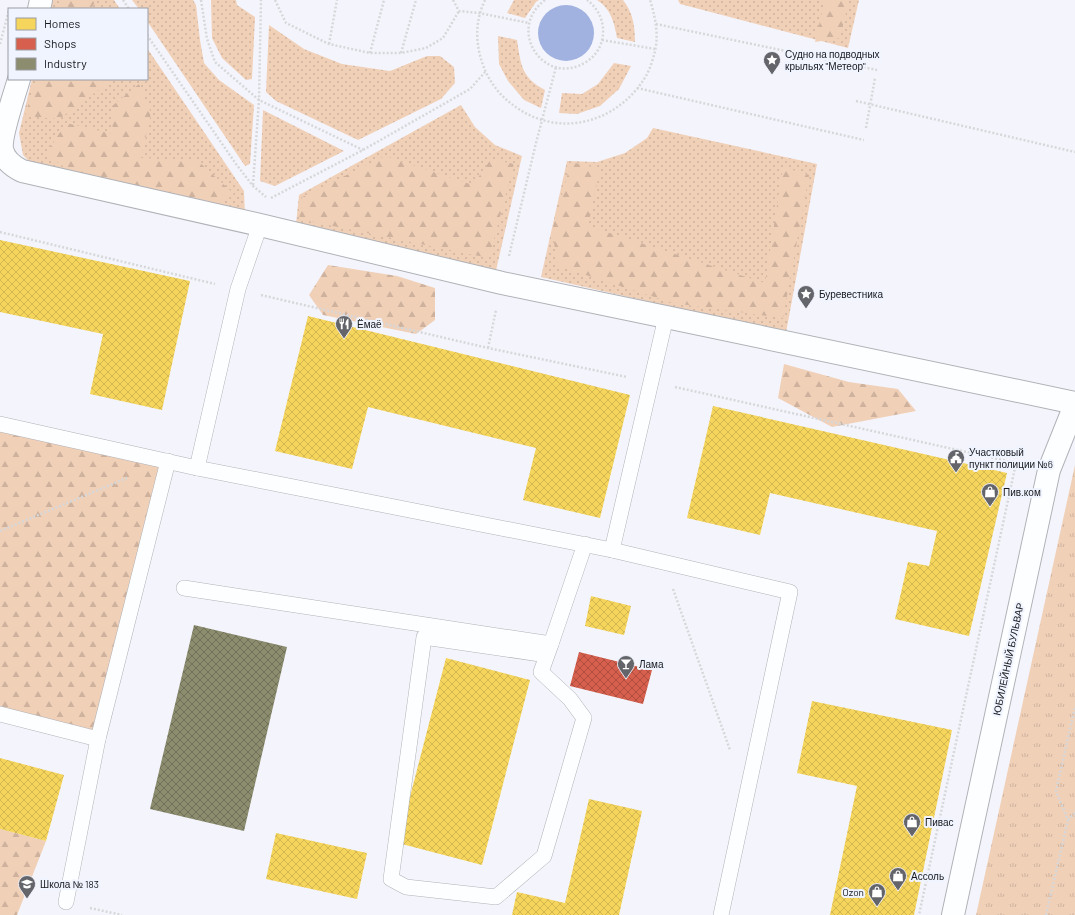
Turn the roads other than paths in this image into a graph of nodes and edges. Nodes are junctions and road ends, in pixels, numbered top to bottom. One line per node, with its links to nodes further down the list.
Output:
1 (19, 80): 2 (street)
2 (260, 225): 3 (street); 7 (lane)
3 (666, 316): 4 (street); 9 (lane)
4 (1075, 404): 16 (street, ЮБИЛЕЙНЫЙ БУЛЬВАР)
5 (0, 424): 6 (lane)
6 (168, 461): 7 (lane); 13 (lane)
7 (197, 468): 8 (lane)
8 (585, 544): 9 (lane); 11 (lane)
9 (612, 550): 15 (lane)
10 (184, 588): 11 (lane)
11 (549, 650): 11 (lane)
12 (0, 714): 13 (lane)
13 (98, 739): 14 (lane)
14 (66, 902)
15 (721, 915)
16 (952, 915)

